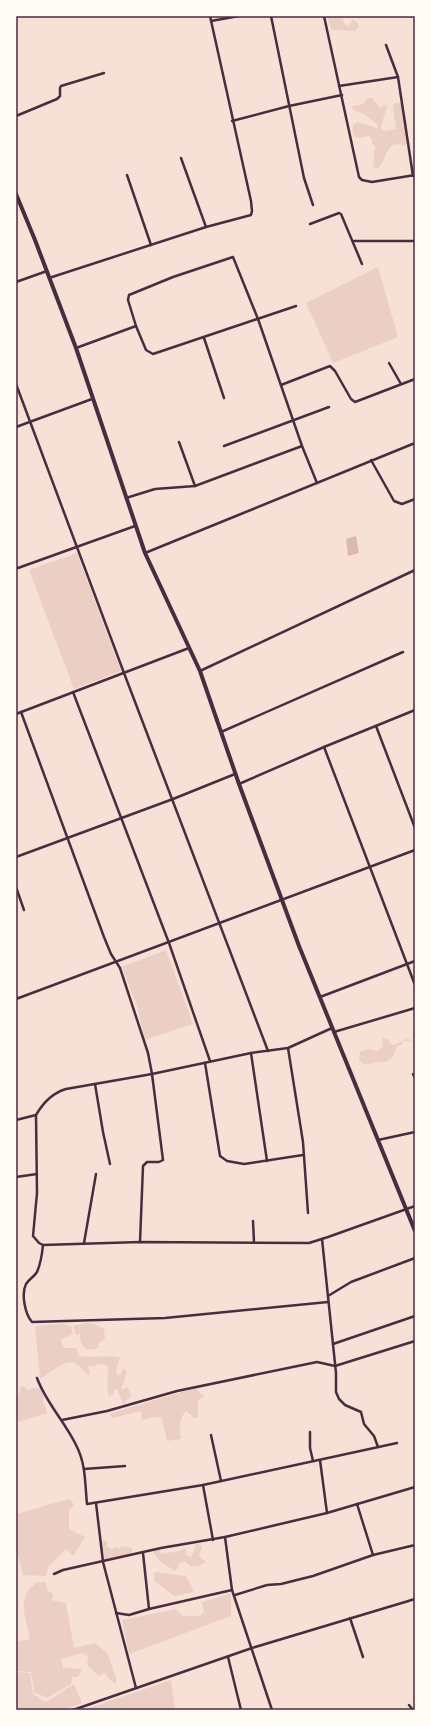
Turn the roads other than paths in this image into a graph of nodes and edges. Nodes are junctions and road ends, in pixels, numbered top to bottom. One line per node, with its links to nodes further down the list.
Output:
1 (210, 16): 5 (street)
2 (239, 16): 5 (street)
3 (271, 16): 11 (street)
4 (324, 16): 9 (street)
5 (211, 21): 13 (street)
6 (386, 46): 8 (street)
7 (104, 73): 12 (street)
8 (398, 77): 9 (street); 16 (street)
9 (339, 86): 10 (street)
10 (342, 95): 11 (street); 16 (street)
11 (289, 106): 13 (street); 18 (street)
12 (16, 116)
13 (232, 121): 20 (street)
14 (181, 158): 20 (street)
15 (127, 175): 23 (street)
16 (414, 176)
17 (16, 194): 25 (main road)
18 (313, 205)
19 (310, 224): 21 (street)
20 (206, 227): 23 (street)
21 (354, 241): 22 (street); 24 (street)
22 (415, 241)
23 (151, 245): 26 (street)
24 (362, 264)
25 (46, 271): 26 (main road); 27 (street)
26 (49, 278): 32 (main road)
27 (16, 282)
28 (296, 306): 29 (street)
29 (258, 319): 30 (street); 31 (street); 37 (street)
30 (136, 326): 31 (street); 32 (street)
31 (204, 338): 38 (street)
32 (76, 348): 39 (main road)
33 (389, 363): 36 (street)
34 (415, 379): 36 (street)
35 (16, 384): 41 (street)
36 (401, 384): 37 (street)
37 (281, 385): 42 (street)
38 (224, 398)
39 (92, 399): 41 (street); 51 (main road)
40 (329, 407): 42 (street)
41 (30, 421): 43 (street); 54 (street)
42 (293, 421): 46 (street); 47 (street)
43 (16, 427)
44 (179, 442): 50 (street)
45 (415, 443): 48 (street)
46 (224, 446)
47 (302, 446): 49 (street); 50 (street)
48 (371, 460): 49 (street); 52 (street)
49 (318, 483): 55 (street)
50 (195, 486): 51 (street)
51 (126, 499): 53 (main road)
52 (415, 499)
53 (135, 526): 54 (street); 55 (main road)
54 (77, 547): 56 (street); 61 (street)
55 (145, 553): 58 (main road)
56 (18, 568)
57 (415, 570): 60 (street)
58 (189, 648): 60 (main road); 61 (street)
59 (403, 652): 67 (street)
60 (200, 671): 67 (main road)
61 (124, 673): 62 (street); 71 (street)
62 (73, 692): 64 (street); 72 (street)
63 (415, 710): 66 (street)
64 (21, 712): 65 (street); 74 (street)
65 (16, 714)
66 (376, 726): 68 (street); 73 (street)
67 (221, 732): 69 (main road)
68 (324, 747): 70 (street); 77 (street)
69 (236, 773): 70 (main road); 71 (street)
70 (239, 784): 79 (main road)
71 (173, 799): 72 (street); 81 (street)
72 (121, 817): 74 (street); 82 (street)
73 (415, 828)
74 (68, 838): 76 (street); 84 (street)
75 (415, 850): 77 (street)
76 (16, 857)
77 (369, 867): 79 (street); 85 (street)
78 (16, 887): 80 (street)
79 (283, 900): 81 (street); 87 (main road)
80 (24, 910)
81 (220, 924): 82 (street); 92 (street)
82 (169, 942): 84 (street); 94 (street)
83 (415, 961): 85 (street)
84 (116, 962): 88 (street); 96 (street)
85 (407, 964): 86 (street); 87 (street)
86 (415, 985)
87 (319, 997): 90 (main road)
88 (16, 999)
89 (415, 1008): 90 (street)
90 (333, 1030): 91 (street); 103 (main road)
91 (288, 1048): 92 (street); 104 (street)
92 (268, 1051): 93 (street)
93 (251, 1053): 94 (street); 105 (street)
94 (210, 1061): 95 (street)
95 (205, 1063): 96 (street); 105 (street)
96 (152, 1074): 99 (street); 116 (street)
97 (413, 1074): 98 (street)
98 (415, 1078)
99 (95, 1084): 100 (street); 106 (street)
100 (36, 1115): 101 (street); 107 (street)
101 (16, 1120)
102 (415, 1132): 103 (street)
103 (378, 1140): 111 (main road)
104 (303, 1155): 105 (street); 112 (street)
105 (267, 1160)
106 (110, 1164)
107 (37, 1174): 109 (street); 119 (street)
108 (96, 1174): 118 (street)
109 (16, 1177)
110 (415, 1206): 111 (street)
111 (406, 1209): 114 (main road); 115 (street)
112 (308, 1213)
113 (253, 1221): 117 (street)
114 (415, 1231)
115 (322, 1239): 117 (street); 121 (street)
116 (140, 1242): 117 (street); 118 (street)
117 (254, 1242)
118 (84, 1243): 119 (street)
119 (43, 1245): 122 (street)
120 (415, 1258): 121 (street)
121 (328, 1296): 122 (street)
122 (328, 1302): 125 (street)
123 (415, 1316): 125 (street)
124 (415, 1341): 126 (street)
125 (333, 1344): 126 (street)
126 (335, 1366): 128 (street); 132 (street)
127 (37, 1378): 128 (street)
128 (62, 1420): 136 (street)
129 (310, 1432): 134 (street)
130 (211, 1435): 137 (street)
131 (397, 1443): 132 (street)
132 (378, 1447): 133 (street)
133 (320, 1460): 134 (street); 142 (street)
134 (314, 1461): 137 (street)
135 (125, 1466): 136 (street)
136 (84, 1469): 140 (street)
137 (221, 1481): 138 (street)
138 (202, 1485): 140 (street); 144 (street)
139 (415, 1487): 141 (street)
140 (96, 1503): 148 (street)
141 (357, 1504): 142 (street); 147 (street)
142 (327, 1513): 143 (street)
143 (225, 1537): 144 (street); 150 (street)
144 (213, 1540): 146 (street)
145 (415, 1545): 147 (street)
146 (143, 1553): 148 (street); 153 (street)
147 (373, 1556): 151 (street)
148 (103, 1562): 149 (street); 154 (street)
149 (54, 1574)
150 (232, 1590): 151 (street); 153 (street)
151 (235, 1595): 156 (street)
152 (415, 1598): 155 (street)
153 (149, 1609): 154 (street)
154 (116, 1613): 159 (street)
155 (350, 1618): 156 (street); 158 (street)
156 (252, 1648): 157 (street); 163 (street)
157 (228, 1656): 159 (street); 162 (street)
158 (362, 1657)
159 (136, 1688): 161 (street)
160 (409, 1705): 164 (street)
161 (74, 1710)
162 (241, 1710)
163 (272, 1710)
164 (413, 1710)

